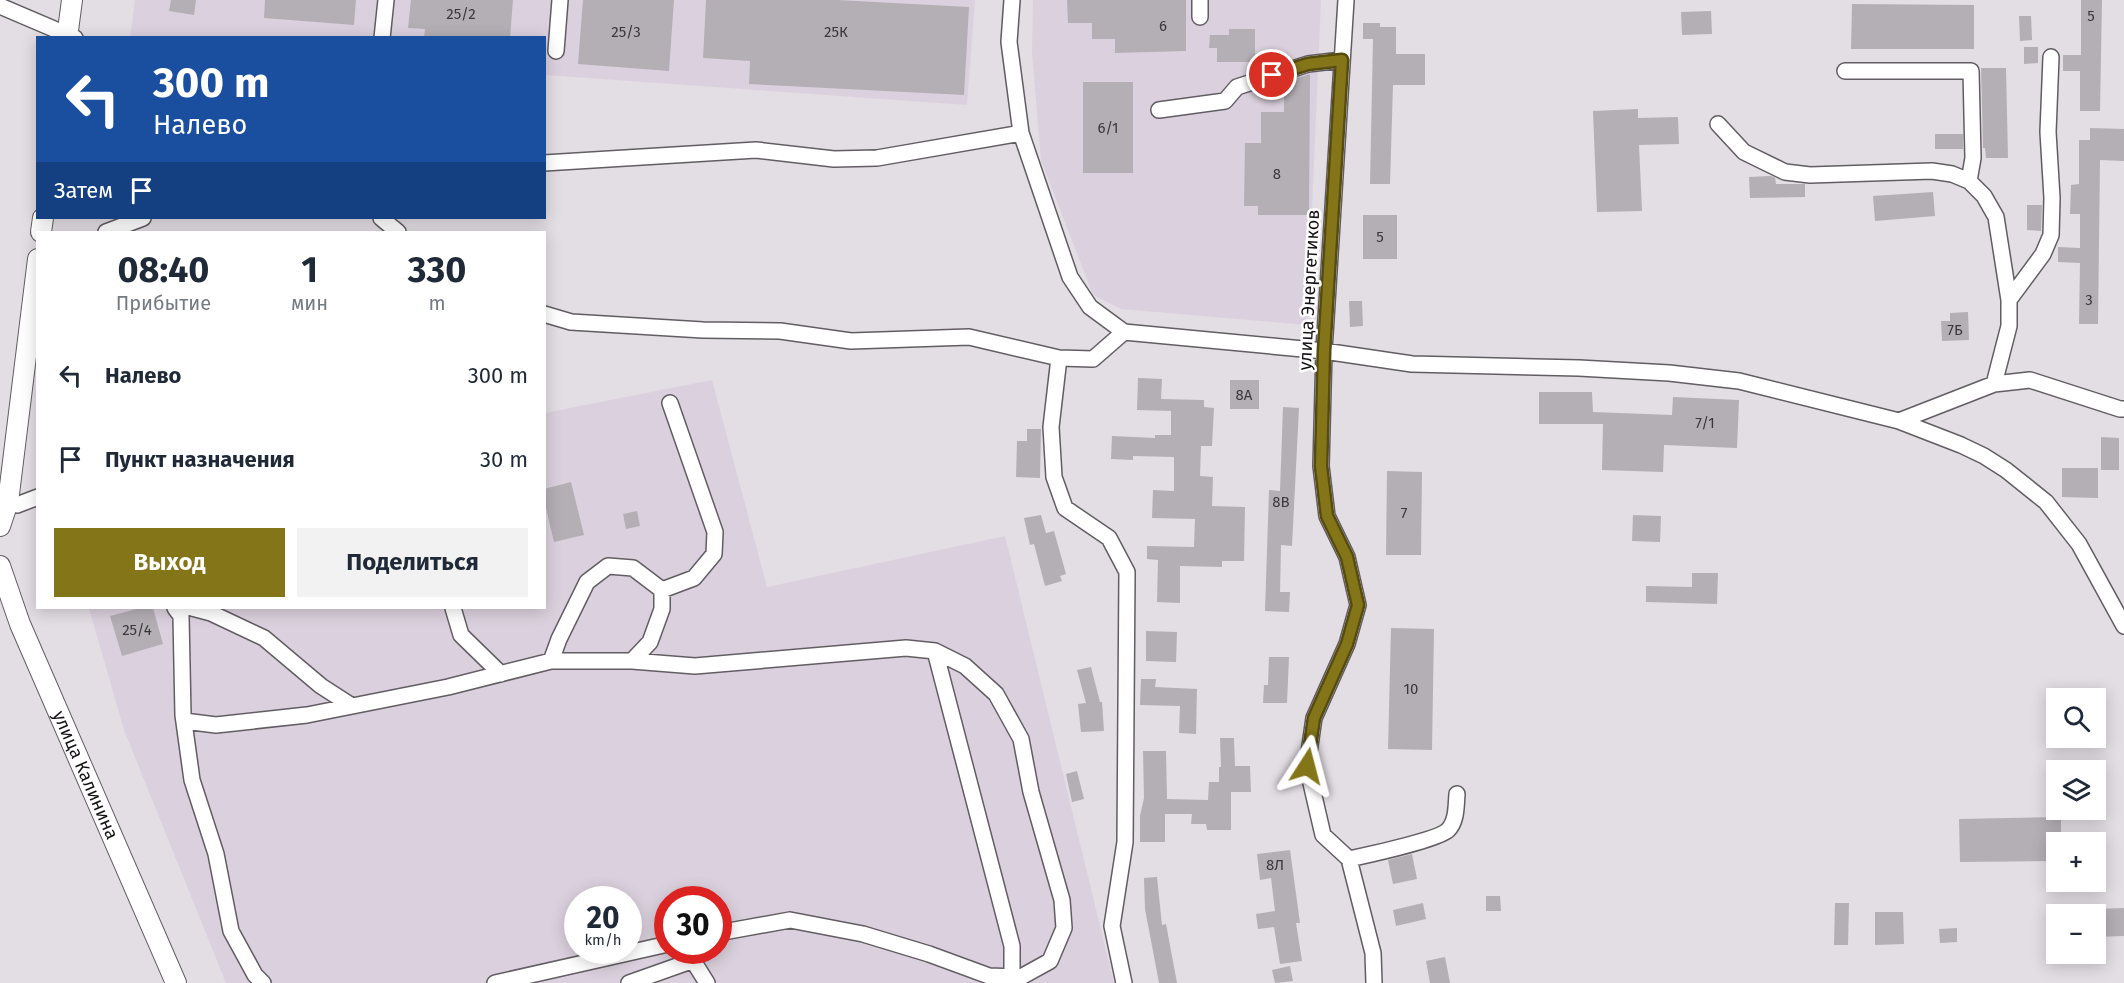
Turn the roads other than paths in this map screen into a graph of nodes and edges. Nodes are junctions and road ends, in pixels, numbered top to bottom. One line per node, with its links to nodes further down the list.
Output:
1 (72, 0): 9 (main road)
2 (386, 0): 10 (street)
3 (560, 0): 11 (street)
4 (1012, 0): 17 (street)
5 (1200, 0): 8 (street)
6 (1346, 0): 13 (street, улица Энергетиков)
7 (0, 6): 9 (street)
8 (1200, 17)
9 (70, 36)
10 (382, 36)
11 (556, 51)
12 (2051, 57): 25 (street)
13 (1342, 60): 15 (street); 29 (street, улица Энергетиков)
14 (1845, 71): 19 (street)
15 (1159, 110)
16 (1718, 124): 19 (street)
17 (1021, 133): 18 (street); 28 (street)
18 (546, 163)
19 (1969, 181): 25 (street)
20 (141, 219): 22 (street)
21 (382, 219): 23 (street)
22 (109, 231)
23 (397, 231)
24 (36, 280): 27 (main road)
25 (2009, 300): 31 (street)
26 (546, 315): 30 (street)
27 (33, 327): 36 (main road)
28 (1124, 332): 29 (street); 30 (street)
29 (1324, 351): 34 (street); 51 (street, улица Энергетиков)
30 (1059, 358): 62 (street)
31 (1994, 384): 33 (street); 34 (street)
32 (670, 403): 39 (street)
33 (2124, 409)
34 (1899, 421): 43 (street)
35 (36, 498): 36 (street)
36 (8, 502): 37 (main road)
37 (0, 526)
38 (0, 566): 58 (main road, улица Калинина)
39 (662, 590): 45 (street); 46 (street)
40 (176, 609): 49 (street)
41 (196, 609): 48 (street)
42 (453, 609): 47 (street)
43 (2124, 626)
44 (935, 651): 46 (street); 56 (street); 56 (street)
45 (551, 661): 46 (street); 47 (street)
46 (632, 661)
47 (501, 674): 48 (street)
48 (352, 706): 49 (street)
49 (184, 721): 59 (street)
50 (1457, 794): 51 (street)
51 (1349, 859): 63 (street)
52 (732, 930): 56 (street)
53 (654, 947): 57 (street)
54 (672, 964): 60 (street)
55 (695, 964): 61 (street)
56 (1012, 976)
57 (500, 982)
58 (176, 983)
59 (263, 983)
60 (629, 983)
61 (707, 983)
62 (1124, 983)
63 (1374, 983)

